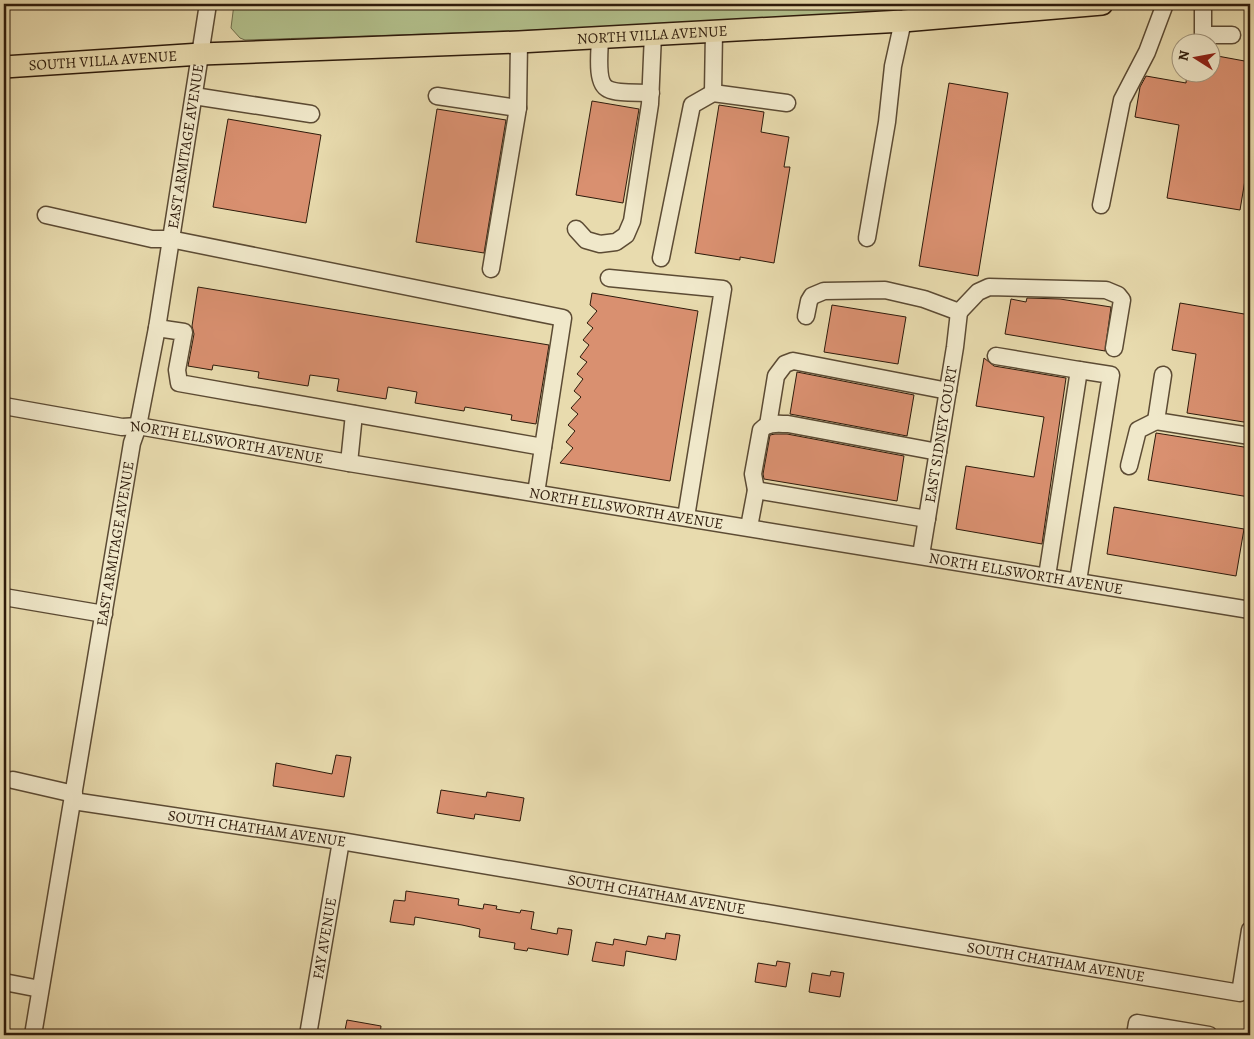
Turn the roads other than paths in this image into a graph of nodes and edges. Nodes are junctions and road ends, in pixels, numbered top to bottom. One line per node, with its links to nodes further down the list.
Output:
1 (208, 4): 11 (street, EAST ARMITAGE AVENUE)
2 (1102, 4): 5 (main road, NORTH VILLA AVENUE)
3 (1165, 4): 20 (street)
4 (1203, 4): 8 (street)
5 (903, 21): 6 (main road, NORTH VILLA AVENUE); 23 (street)
6 (714, 31): 7 (main road, NORTH VILLA AVENUE); 14 (street)
7 (653, 34): 9 (main road, NORTH VILLA AVENUE); 13 (street)
8 (1232, 36)
9 (600, 37): 10 (main road, NORTH VILLA AVENUE); 13 (street)
10 (519, 42): 11 (main road, NORTH VILLA AVENUE); 18 (street)
11 (201, 54): 12 (main road, SOUTH VILLA AVENUE); 15 (street, EAST ARMITAGE AVENUE)
12 (4, 67)
13 (651, 93): 22 (street)
14 (713, 93): 17 (street); 25 (street)
15 (194, 96): 19 (street); 24 (street, EAST ARMITAGE AVENUE)
16 (436, 96): 18 (street)
17 (787, 102)
18 (518, 108): 26 (street)
19 (311, 114)
20 (1102, 205)
21 (46, 216): 24 (street)
22 (576, 229)
23 (867, 238)
24 (170, 239): 30 (street, EAST ARMITAGE AVENUE); 42 (street)
25 (661, 258)
26 (491, 269)
27 (609, 278): 48 (street)
28 (959, 312): 29 (street); 31 (street); 35 (street, EAST SIDNEY COURT)
29 (806, 316)
30 (157, 328): 37 (street); 39 (street, EAST ARMITAGE AVENUE)
31 (1114, 348)
32 (996, 356): 33 (street)
33 (1079, 370): 52 (street); 53 (street)
34 (1163, 375): 38 (street)
35 (948, 391): 40 (street); 43 (street, EAST SIDNEY COURT)
36 (4, 406): 39 (street, NORTH ELLSWORTH AVENUE)
37 (354, 414): 42 (street); 44 (street)
38 (1156, 421): 41 (street); 45 (street)
39 (138, 426): 44 (street, NORTH ELLSWORTH AVENUE); 56 (street, EAST ARMITAGE AVENUE)
40 (768, 426): 43 (street); 46 (street)
41 (1250, 436)
42 (543, 447): 47 (street)
43 (938, 452): 49 (street, EAST SIDNEY COURT)
44 (349, 463): 47 (street, NORTH ELLSWORTH AVENUE)
45 (1129, 466)
46 (756, 490): 49 (street); 50 (street)
47 (536, 493): 48 (street, NORTH ELLSWORTH AVENUE)
48 (686, 517): 50 (street, NORTH ELLSWORTH AVENUE)
49 (927, 519): 51 (street, EAST SIDNEY COURT)
50 (749, 527): 51 (street, NORTH ELLSWORTH AVENUE)
51 (921, 555): 52 (street, NORTH ELLSWORTH AVENUE)
52 (1047, 576): 53 (street, NORTH ELLSWORTH AVENUE)
53 (1078, 581): 55 (street, NORTH ELLSWORTH AVENUE)
54 (4, 597): 56 (street)
55 (1250, 610)
56 (104, 614): 58 (street, EAST ARMITAGE AVENUE)
57 (13, 780): 58 (street, SOUTH CHATHAM AVENUE)
58 (74, 798): 59 (street, SOUTH CHATHAM AVENUE); 62 (street, EAST ARMITAGE AVENUE)
59 (341, 841): 60 (street, SOUTH CHATHAM AVENUE); 64 (street, FAY AVENUE)
60 (1250, 930)
61 (4, 982): 62 (street)
62 (40, 990): 63 (street, EAST ARMITAGE AVENUE)
63 (33, 1035)
64 (308, 1035)
65 (1135, 1035): 66 (street)
66 (1209, 1035)

